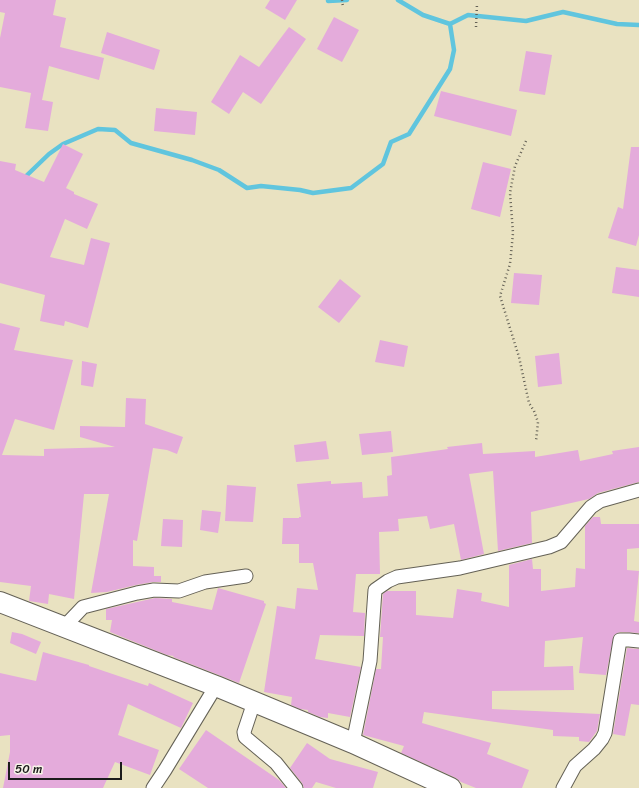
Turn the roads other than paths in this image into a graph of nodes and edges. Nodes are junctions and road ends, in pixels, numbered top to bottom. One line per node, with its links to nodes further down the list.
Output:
1 (639, 490): 8 (street)
2 (246, 576): 4 (street)
3 (0, 602): 4 (main road)
4 (64, 627): 6 (main road)
5 (639, 641): 12 (street)
6 (216, 686): 7 (main road); 9 (street)
7 (254, 702): 8 (main road); 10 (street)
8 (353, 743): 11 (main road)
9 (152, 788)
10 (296, 788)
11 (451, 788)
12 (563, 788)

